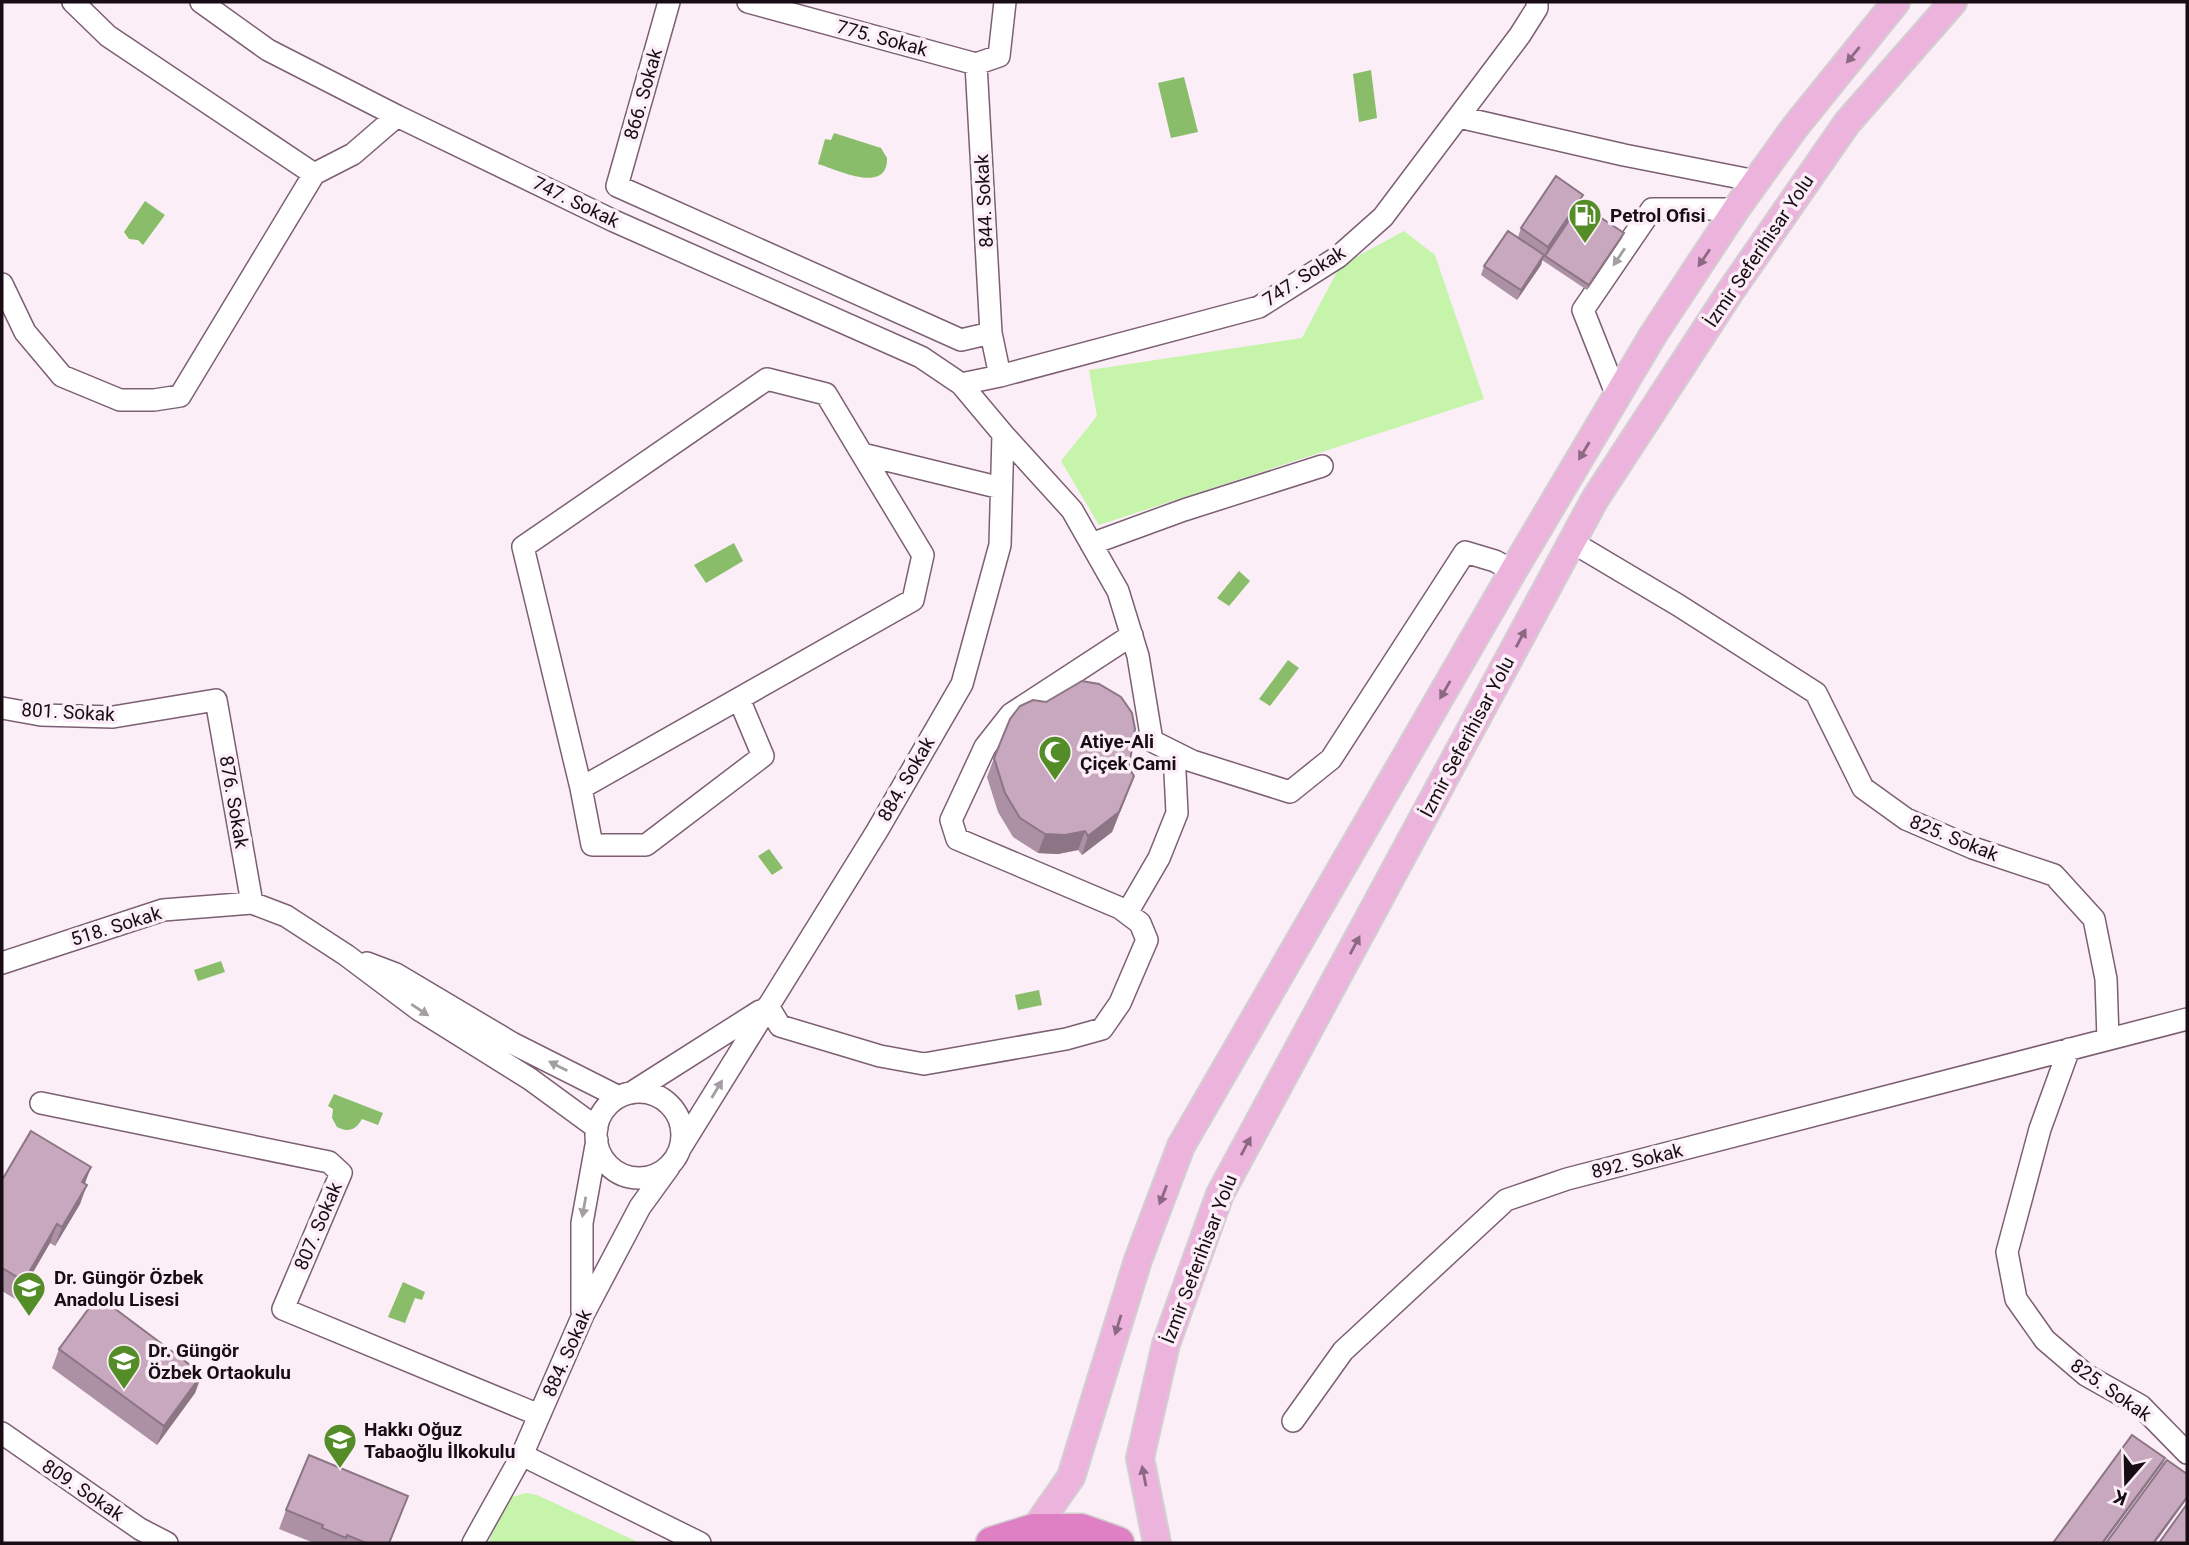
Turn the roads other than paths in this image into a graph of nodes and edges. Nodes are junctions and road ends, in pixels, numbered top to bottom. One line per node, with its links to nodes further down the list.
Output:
1 (73, 2): 12 (street)
2 (201, 2): 10 (street, 747. Sokak)
3 (669, 2): 16 (street, 866. Sokak)
4 (748, 2): 9 (street, 775. Sokak)
5 (1005, 2): 9 (street)
6 (1537, 2): 11 (street, 747. Sokak)
7 (1896, 2): 13 (main road, İzmir Seferihisar Yolu, one-way to 13)
8 (1952, 2): 24 (main road, İzmir Seferihisar Yolu)
9 (976, 64): 16 (street, 844. Sokak)
10 (397, 116): 12 (street); 18 (street, 747. Sokak)
11 (1459, 117): 13 (street); 17 (street, 747. Sokak)
12 (314, 174): 15 (street)
13 (1756, 181): 14 (main road, İzmir Seferihisar Yolu)
14 (1736, 209): 19 (main road, İzmir Seferihisar Yolu, one-way to 19); 19 (street, one-way to 19)
15 (2, 284)
16 (991, 333): 17 (street, 844. Sokak)
17 (1000, 376): 18 (street)
18 (961, 384): 20 (street)
19 (1617, 396): 26 (main road, İzmir Seferihisar Yolu, one-way to 26)
20 (1003, 433): 23 (street, 884. Sokak); 25 (street)
21 (862, 454): 23 (street); 28 (street); 32 (street)
22 (1322, 466): 25 (street)
23 (1001, 488): 37 (street, 884. Sokak)
24 (1572, 542): 39 (street, 825. Sokak); 59 (main road, İzmir Seferihisar Yolu, one-way to 24)
25 (1091, 544): 27 (street)
26 (1513, 571): 31 (street); 52 (main road, İzmir Seferihisar Yolu, one-way to 52)
27 (1132, 635): 31 (street); 34 (street)
28 (739, 699): 32 (street); 32 (street)
29 (216, 700): 30 (street, 801. Sokak); 33 (street, 876. Sokak)
30 (2, 708)
31 (1174, 752): 34 (street)
32 (580, 788)
33 (252, 904): 35 (street, 518. Sokak); 36 (street, 518. Sokak)
34 (1126, 913): 37 (street)
35 (346, 955): 41 (street, 518. Sokak, one-way to 35); 43 (street, 518. Sokak, one-way to 43)
36 (2, 963)
37 (768, 1006): 41 (street); 44 (street, 884. Sokak, one-way to 37)
38 (2187, 1019): 39 (street, 892. Sokak)
39 (2108, 1039): 40 (street, 892. Sokak)
40 (2069, 1049): 48 (street, 892. Sokak); 50 (street, 825. Sokak)
41 (625, 1095): 43 (street); 44 (street)
42 (41, 1103): 47 (street, 807. Sokak)
43 (597, 1134): 45 (street); 46 (street, one-way to 46)
44 (681, 1147): 45 (street)
45 (669, 1167): 46 (street, 884. Sokak)
46 (583, 1315): 47 (street, 884. Sokak)
47 (539, 1415): 51 (street, 884. Sokak)
48 (1293, 1422)
49 (2, 1433): 53 (street, 809. Sokak)
50 (2187, 1453)
51 (522, 1455): 55 (street, 884. Sokak); 56 (street)
52 (1034, 1530): 57 (highway); 58 (highway)
53 (136, 1536): 54 (street, 809. Sokak)
54 (167, 1543)
55 (473, 1543)
56 (700, 1543)
57 (992, 1543)
58 (1118, 1543)
59 (1157, 1543)

